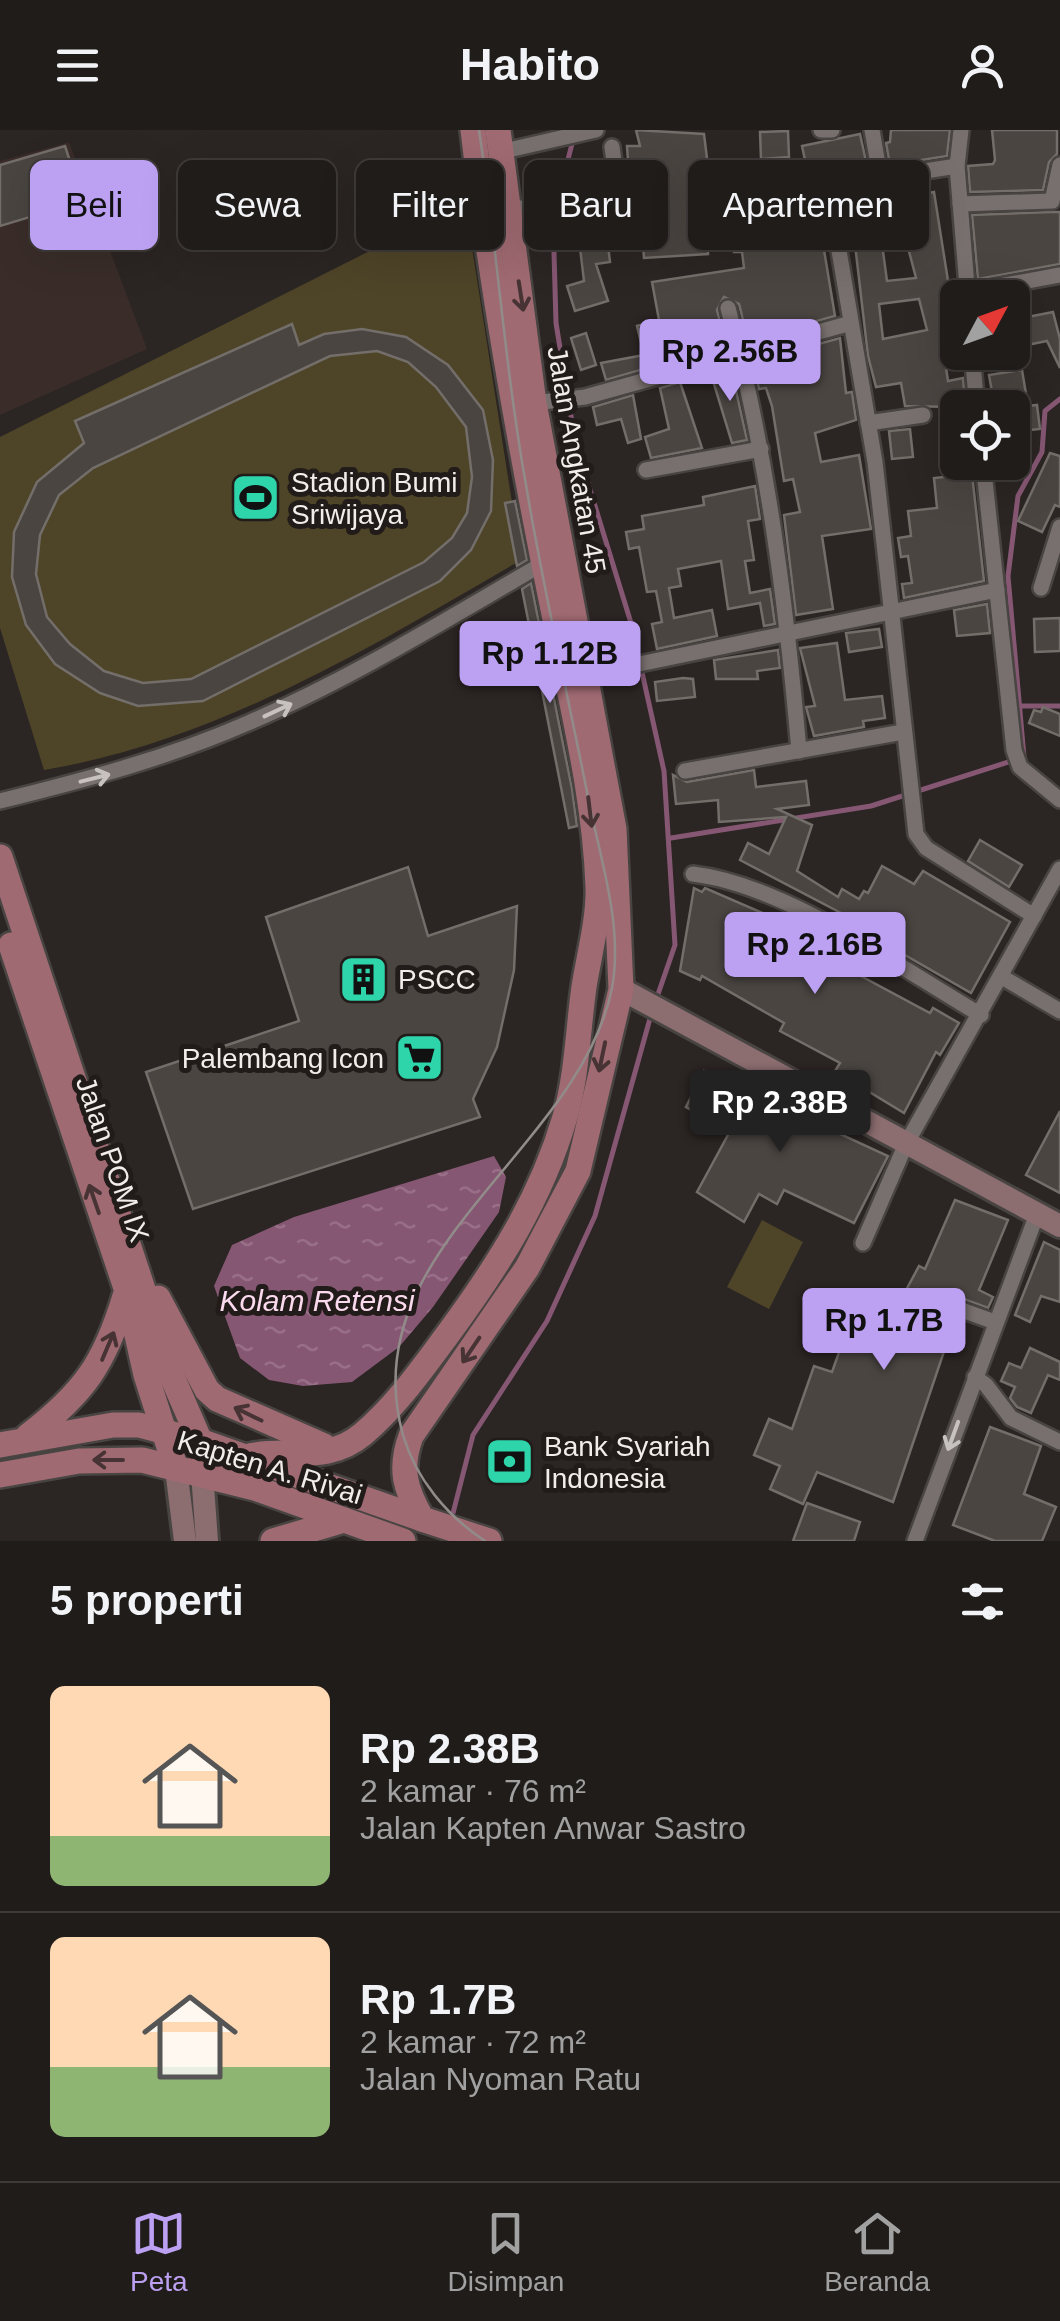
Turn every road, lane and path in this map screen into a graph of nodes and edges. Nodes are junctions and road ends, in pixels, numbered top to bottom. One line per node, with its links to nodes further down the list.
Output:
1 (473, 130): 21 (main road)
2 (821, 130): 3 (street)
3 (832, 130)
4 (872, 130): 9 (street)
5 (961, 130): 11 (street)
6 (588, 132): 7 (street)
7 (499, 141): 14 (main road, Jalan Angkatan 45)
8 (612, 147): 14 (street)
9 (877, 160)
10 (1060, 165): 13 (street)
11 (958, 166): 12 (street); 13 (street)
12 (929, 170)
13 (960, 204): 17 (street)
14 (509, 209): 22 (main road, Jalan Angkatan 45, one-way to 22)
15 (839, 250): 20 (street)
16 (1060, 274): 18 (street)
17 (967, 280)
18 (1030, 281)
19 (728, 308): 23 (street)
20 (851, 323): 23 (street); 26 (street)
21 (502, 326): 22 (main road); 31 (main road)
22 (526, 349): 24 (main road, Jalan Angkatan 45)
23 (740, 352): 24 (street); 27 (street)
24 (534, 403): 36 (main road, Jalan Angkatan 45)
25 (923, 416): 26 (street)
26 (868, 423): 34 (street)
27 (761, 450): 28 (street); 35 (street)
28 (646, 470)
29 (985, 480): 33 (street)
30 (1060, 528): 32 (street)
31 (544, 564): 41 (street, one-way to 31); 52 (main road, one-way to 52)
32 (1041, 588)
33 (998, 590): 34 (street); 40 (street)
34 (892, 612): 35 (street); 37 (street)
35 (789, 634): 36 (street); 38 (street)
36 (586, 675): 48 (main road, Jalan Angkatan 45)
37 (903, 732): 38 (street); 46 (street)
38 (798, 751): 39 (street)
39 (685, 771)
40 (1060, 800)
41 (0, 801)
42 (0, 857): 57 (main road, Jalan POM IX)
43 (1060, 869): 46 (street)
44 (693, 874): 50 (street)
45 (0, 910): 57 (main road, Jalan POM IX, one-way to 45)
46 (1034, 916): 47 (street)
47 (1002, 977): 49 (street); 50 (street)
48 (627, 992): 51 (street); 56 (main road, Jalan Angkatan 45, one-way to 56)
49 (1060, 1011)
50 (982, 1016): 51 (street)
51 (906, 1146): 53 (street); 55 (street)
52 (541, 1185): 56 (main road); 62 (main road)
53 (1037, 1214): 54 (street); 59 (street)
54 (1060, 1226)
55 (863, 1243)
56 (527, 1268): 61 (main road, Jalan Angkatan 45, one-way to 61)
57 (133, 1281): 63 (main road, Jalan POM IX); 64 (main road); 65 (main road, one-way to 57); 67 (main road, one-way to 57)
58 (945, 1304): 59 (street)
59 (995, 1322): 60 (street)
60 (974, 1378): 66 (street); 79 (street, one-way to 79)
61 (446, 1387): 62 (main road); 73 (main road, Jalan Angkatan 45)
62 (397, 1399): 67 (main road)
63 (162, 1430): 64 (main road, Kapten A. Rivai); 65 (main road, Kapten A. Rivai); 69 (main road, Jalan POM IX)
64 (200, 1440): 68 (main road, Kapten A. Rivai); 70 (main road)
65 (12, 1442)
66 (1060, 1442)
67 (338, 1451): 68 (main road)
68 (242, 1456): 70 (main road); 73 (main road, Kapten A. Rivai)
69 (176, 1469): 70 (main road, Kapten A. Rivai); 71 (main road, Kapten A. Rivai, one-way to 71); 74 (street)
70 (208, 1474): 72 (main road, Kapten A. Rivai); 75 (street)
71 (0, 1475)
72 (344, 1520): 76 (main road); 77 (main road, Kapten A. Rivai)
73 (435, 1523): 78 (main road, Kapten A. Rivai)
74 (184, 1541)
75 (207, 1541)
76 (273, 1541)
77 (403, 1541)
78 (489, 1541)
79 (915, 1541)

